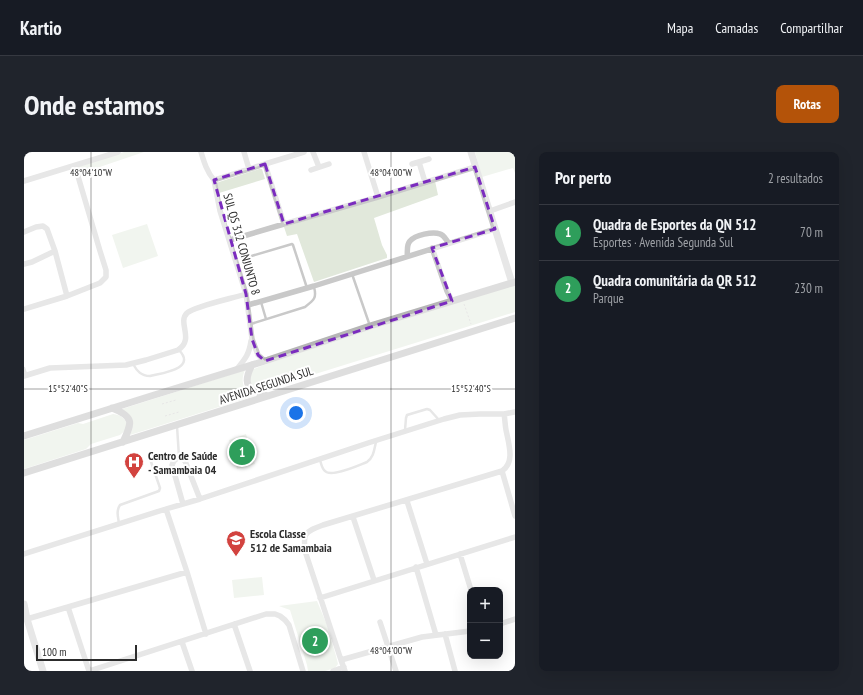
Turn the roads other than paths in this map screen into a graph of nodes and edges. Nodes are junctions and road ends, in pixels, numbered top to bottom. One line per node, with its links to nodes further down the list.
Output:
1 (118, 152): 13 (street)
2 (201, 152): 18 (street, SUL QS 312 CONJUNTO 8)
3 (244, 152): 16 (street)
4 (304, 152): 10 (street)
5 (313, 152): 14 (street)
6 (364, 152): 21 (street)
7 (471, 152): 15 (street)
8 (429, 158): 9 (street)
9 (420, 162): 12 (street); 20 (street)
10 (265, 164): 16 (street); 24 (street)
11 (329, 164): 14 (street)
12 (412, 164)
13 (75, 166): 19 (street); 39 (street)
14 (319, 167): 17 (street)
15 (475, 167): 20 (street); 23 (street)
16 (249, 169): 18 (street)
17 (311, 170)
18 (214, 180): 27 (street, SUL QS 312 CONJUNTO 8)
19 (24, 181)
20 (425, 182): 21 (street)
21 (378, 197): 24 (street)
22 (515, 202): 23 (street)
23 (490, 211): 25 (street)
24 (284, 224): 27 (street)
25 (495, 229): 28 (street); 35 (street)
26 (24, 232): 30 (street)
27 (230, 240): 38 (street, SUL QS 312 CONJUNTO 8)
28 (449, 243): 29 (street); 31 (street)
29 (432, 248): 31 (street); 40 (street)
30 (55, 251): 33 (street); 39 (street)
31 (407, 256): 34 (street)
32 (248, 257): 37 (lane)
33 (24, 264)
34 (352, 274): 36 (street); 47 (lane)
35 (514, 283): 40 (main road, AVENIDA SEGUNDA SUL)
36 (314, 286): 37 (street); 45 (lane)
37 (307, 288): 41 (street)
38 (246, 294): 42 (street, SUL QS 312 CONJUNTO 8); 49 (street)
39 (67, 296): 43 (street)
40 (452, 301): 47 (main road, AVENIDA SEGUNDA SUL)
41 (260, 302): 42 (street); 45 (lane)
42 (248, 305): 46 (street, SUL QS 312 CONJUNTO 8)
43 (24, 309)
44 (515, 318): 56 (main road, AVENIDA SEGUNDA SUL)
45 (266, 319): 46 (lane)
46 (250, 324): 48 (street, SUL QS 312 CONJUNTO 8)
47 (370, 326): 50 (main road, AVENIDA SEGUNDA SUL)
48 (252, 338): 50 (street, SUL QS 312 CONJUNTO 8); 54 (street, SUL QS 312 CONJUNTO 8)
49 (179, 349): 51 (street); 51 (lane)
50 (265, 361): 52 (main road, AVENIDA SEGUNDA SUL)
51 (133, 364): 55 (street)
52 (252, 365): 54 (main road, AVENIDA SEGUNDA SUL); 56 (main road)
53 (24, 368): 55 (lane)
54 (237, 369): 57 (main road, AVENIDA SEGUNDA SUL)
55 (25, 375)
56 (268, 396): 61 (main road, AVENIDA SEGUNDA SUL)
57 (112, 408): 63 (main road, AVENIDA SEGUNDA SUL); 65 (main road)
58 (515, 412): 59 (street)
59 (504, 414): 60 (street); 69 (street)
60 (440, 420): 62 (street); 62 (lane)
61 (175, 422): 65 (main road, AVENIDA SEGUNDA SUL); 67 (lane)
62 (405, 431): 64 (street)
63 (24, 436)
64 (376, 440): 68 (street); 68 (lane)
65 (123, 442): 70 (main road, AVENIDA SEGUNDA SUL)
66 (149, 456): 77 (lane)
67 (179, 458): 71 (street); 73 (street)
68 (320, 459): 71 (street)
69 (502, 471): 72 (street); 75 (street)
70 (24, 473)
71 (200, 499): 73 (street)
72 (407, 501): 76 (street); 81 (street)
73 (184, 504): 74 (street)
74 (166, 509): 77 (street); 83 (street)
75 (515, 516)
76 (353, 517): 84 (street); 86 (street)
77 (120, 524): 79 (street)
78 (515, 537): 80 (street)
79 (24, 554)
80 (460, 554): 81 (street); 85 (street)
81 (426, 564): 82 (street)
82 (416, 568): 84 (street); 97 (street)
83 (187, 572): 88 (street); 95 (street)
84 (374, 580): 86 (street)
85 (470, 587)
86 (320, 598): 100 (street)
87 (24, 604): 89 (street)
88 (68, 608): 89 (street); 103 (street)
89 (27, 619): 102 (street)
90 (515, 619): 92 (street)
91 (380, 622): 99 (street)
92 (503, 623)
93 (234, 624): 95 (street); 105 (street); 106 (street)
94 (467, 631): 96 (street)
95 (206, 634): 98 (street)
96 (445, 634): 97 (street); 109 (street)
97 (436, 635): 99 (street)
98 (182, 642): 103 (street); 104 (street)
99 (388, 646): 100 (street); 108 (street)
100 (341, 660): 101 (street)
101 (344, 669): 107 (street)
102 (43, 671)
103 (89, 671)
104 (192, 671)
105 (250, 671)
106 (303, 671)
107 (333, 671)
108 (396, 671)
109 (455, 671)

